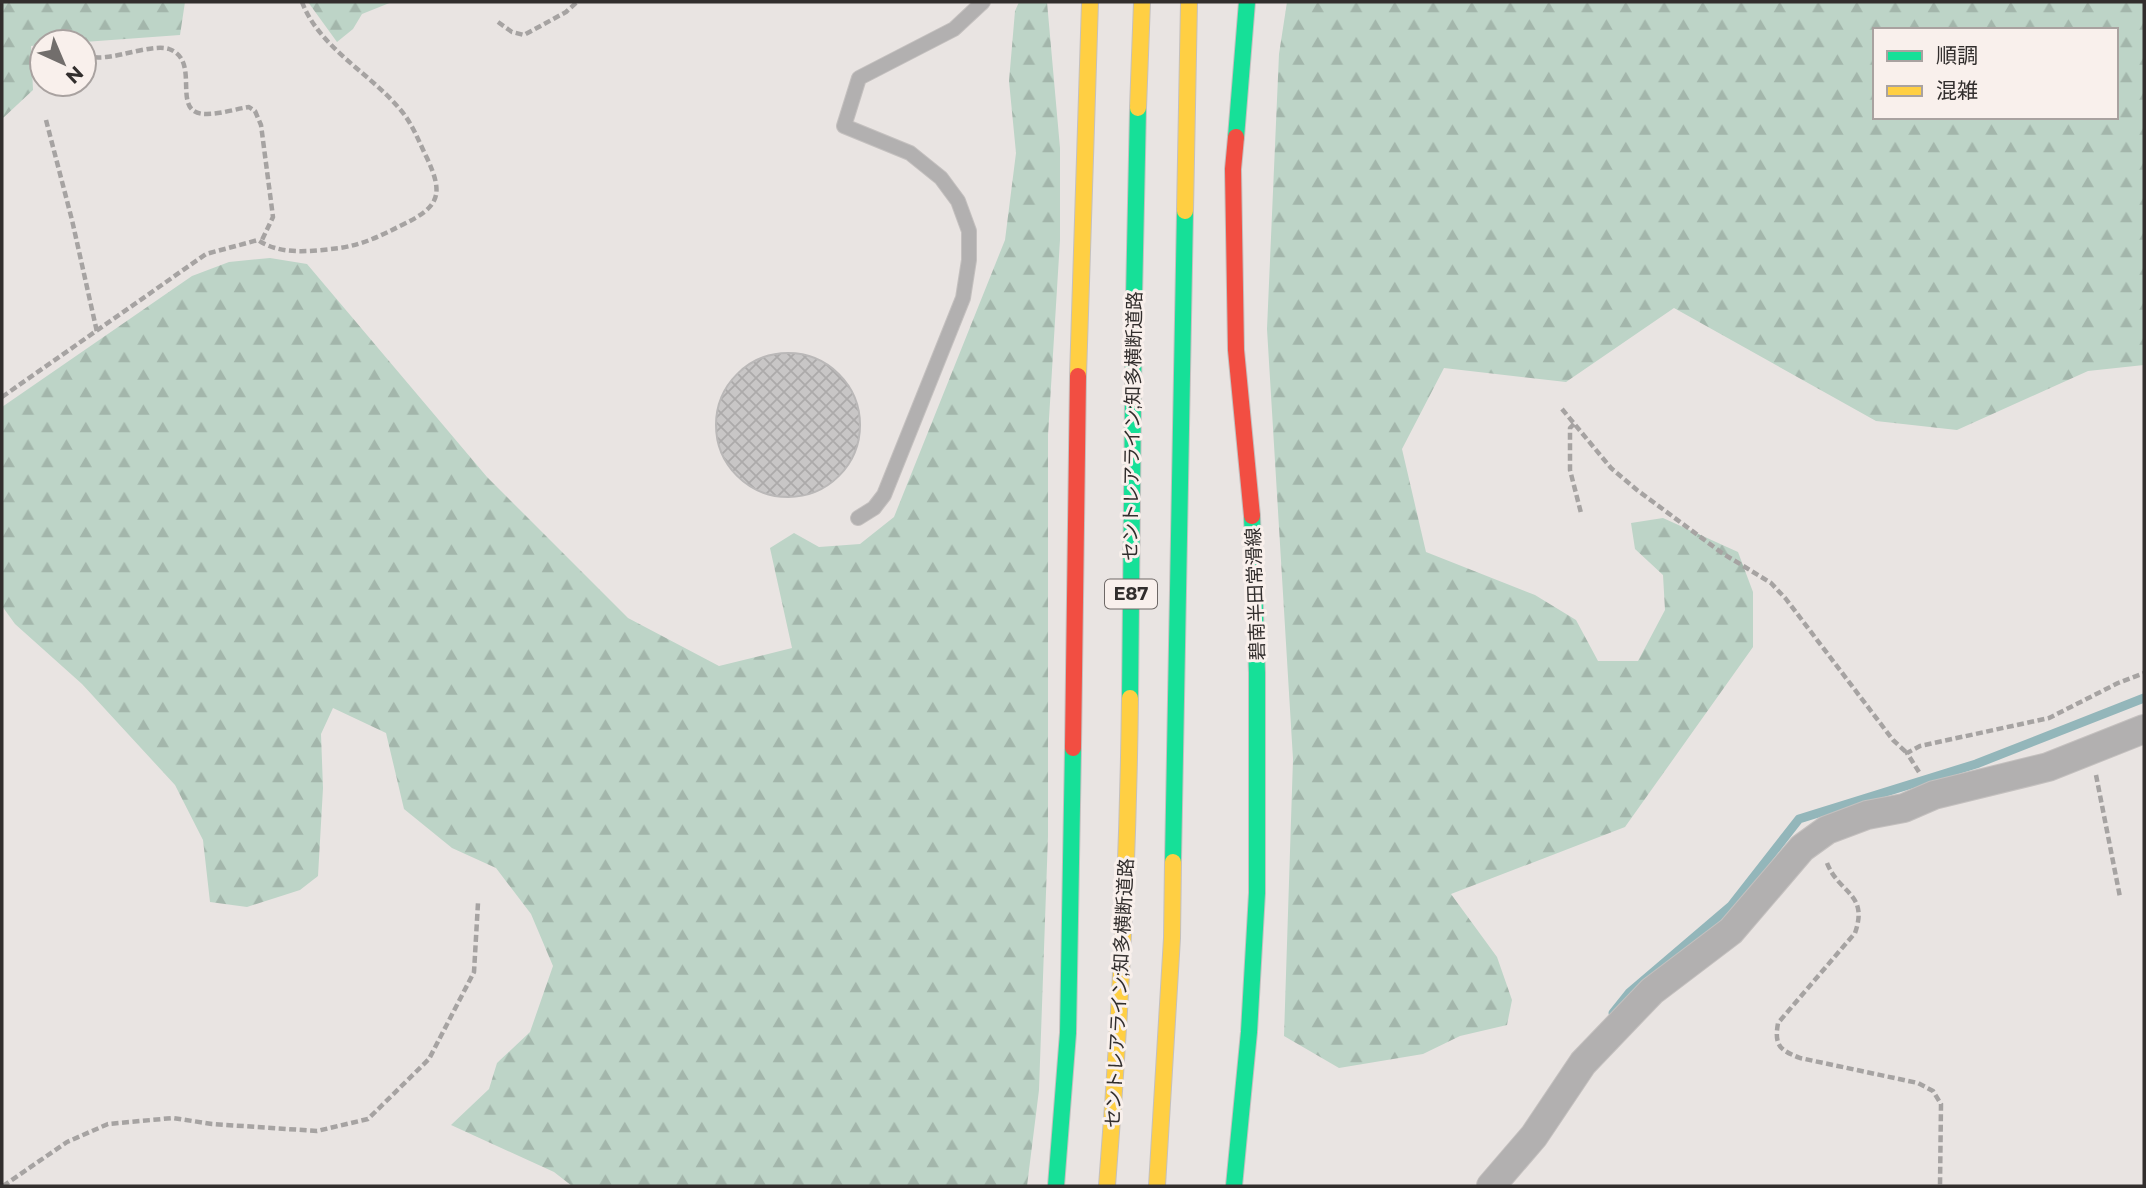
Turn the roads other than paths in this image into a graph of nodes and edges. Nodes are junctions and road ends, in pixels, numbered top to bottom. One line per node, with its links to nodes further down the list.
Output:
1 (983, 2): 6 (lane)
2 (1090, 2): 8 (main road)
3 (1142, 2): 9 (main road, セントレアライン;知多横断道路 / E87)
4 (1189, 2): 10 (main road, E87)
5 (1247, 2): 11 (main road, 碧南半田常滑線)
6 (858, 518)
7 (2144, 729): 12 (street)
8 (1056, 1186)
9 (1107, 1186)
10 (1157, 1186)
11 (1234, 1186)
12 (1490, 1186)

